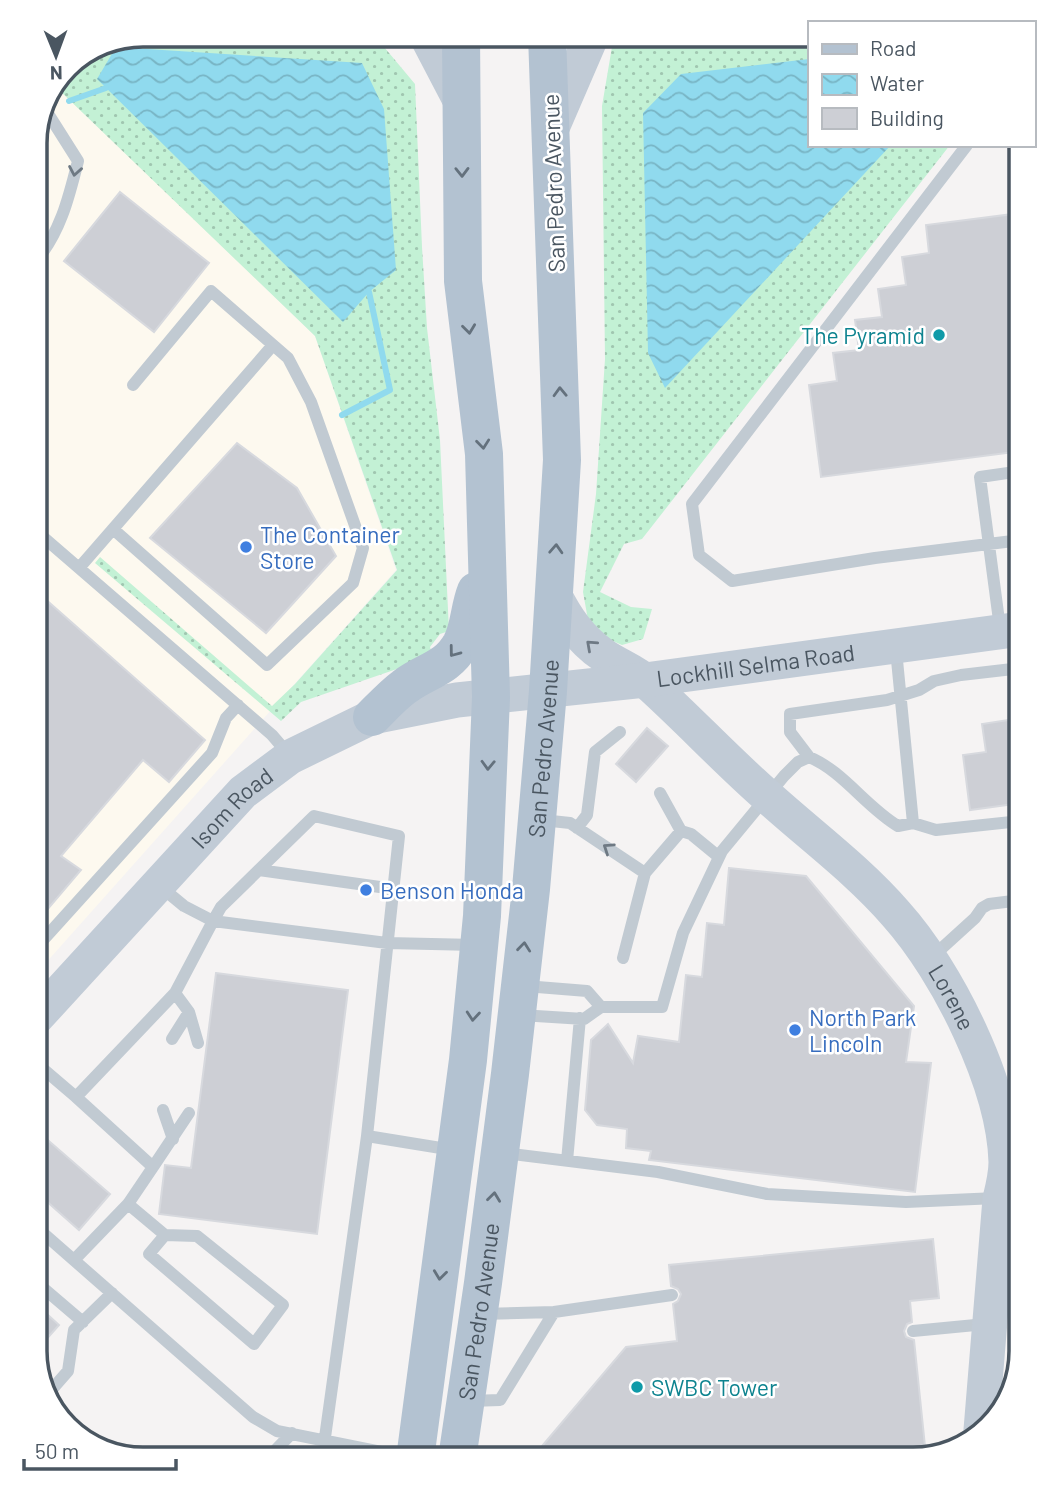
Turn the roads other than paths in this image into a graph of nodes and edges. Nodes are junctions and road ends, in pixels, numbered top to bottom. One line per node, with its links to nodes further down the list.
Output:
1 (432, 47): 5 (street)
2 (461, 47): 5 (main road, San Pedro Avenue)
3 (548, 47): 7 (main road, San Pedro Avenue)
4 (587, 47): 7 (street)
5 (462, 104): 17 (main road, San Pedro Avenue, one-way to 17)
6 (51, 119): 9 (lane, one-way to 9)
7 (551, 130): 19 (main road, San Pedro Avenue, one-way to 7)
8 (965, 147): 16 (lane)
9 (47, 248)
10 (273, 345): 11 (lane); 13 (lane); 13 (lane)
11 (133, 385)
12 (1009, 473): 16 (lane)
13 (113, 529): 18 (lane)
14 (47, 541): 18 (lane)
15 (1009, 542): 16 (lane)
16 (990, 544): 20 (lane)
17 (487, 567): 27 (main road, San Pedro Avenue); 29 (main road, one-way to 29)
18 (79, 568): 28 (lane)
19 (554, 594): 24 (street, Lorene, one-way to 19); 25 (main road, San Pedro Avenue)
20 (1009, 623)
21 (1009, 631): 22 (street, Lockhill Selma Road)
22 (896, 646): 24 (street, Lockhill Selma Road); 26 (lane)
23 (1009, 669): 26 (lane)
24 (645, 680): 25 (street, Lockhill Selma Road); 34 (street, Lorene)
25 (548, 691): 27 (street, Lockhill Selma Road); 35 (main road, San Pedro Avenue)
26 (901, 695): 32 (lane); 37 (lane)
27 (491, 697): 29 (street, Isom Road); 49 (main road, San Pedro Avenue, one-way to 49)
28 (238, 705): 31 (lane); 47 (lane)
29 (372, 717): 31 (street, Isom Road)
30 (620, 732): 38 (lane)
31 (290, 757): 43 (street, Isom Road)
32 (809, 757): 34 (lane); 37 (lane)
33 (660, 793): 39 (lane)
34 (767, 796): 40 (lane); 51 (street, Lorene)
35 (536, 819): 38 (lane); 53 (main road, San Pedro Avenue, one-way to 35)
36 (1009, 822): 37 (lane)
37 (913, 823)
38 (577, 828): 42 (lane, one-way to 38)
39 (681, 831): 40 (lane); 42 (lane)
40 (719, 856): 55 (lane)
41 (259, 870): 44 (lane); 44 (lane); 46 (lane)
42 (645, 873): 50 (lane)
43 (157, 884): 46 (lane); 54 (street, Isom Road)
44 (394, 889): 48 (lane)
45 (1009, 902): 51 (lane)
46 (213, 921): 48 (lane); 52 (lane)
47 (47, 936)
48 (387, 943): 49 (lane); 65 (lane)
49 (479, 946): 67 (main road, San Pedro Avenue, one-way to 67)
50 (623, 958)
51 (930, 958): 62 (street, Lorene)
52 (175, 993): 56 (lane); 61 (lane)
53 (518, 1000): 55 (lane); 57 (lane); 68 (main road, San Pedro Avenue)
54 (47, 1006)
55 (601, 1007): 57 (lane)
56 (189, 1012): 58 (lane); 59 (lane)
57 (580, 1018): 69 (lane)
58 (172, 1039)
59 (198, 1043)
60 (47, 1072): 61 (lane)
61 (76, 1097): 70 (lane)
62 (1008, 1098): 71 (street, Lorene)
63 (163, 1110): 66 (lane)
64 (189, 1113): 66 (lane)
65 (367, 1136): 67 (lane); 90 (lane)
66 (173, 1139): 70 (lane)
67 (456, 1150): 86 (main road, San Pedro Avenue, one-way to 86)
68 (500, 1153): 69 (lane); 80 (main road, San Pedro Avenue, one-way to 68)
69 (567, 1161): 71 (lane)
70 (153, 1167): 72 (lane)
71 (1001, 1198): 82 (street, Lorene)
72 (128, 1204): 73 (lane); 75 (lane)
73 (165, 1234): 73 (lane)
74 (47, 1236): 75 (lane)
75 (74, 1260): 77 (lane)
76 (47, 1291): 81 (lane)
77 (112, 1293): 81 (lane); 89 (lane)
78 (672, 1295): 79 (lane)
79 (554, 1312): 80 (lane); 87 (lane)
80 (478, 1314): 87 (main road, San Pedro Avenue)
81 (83, 1322): 84 (lane)
82 (991, 1323): 83 (lane); 85 (street, Lorene)
83 (913, 1331)
84 (55, 1386)
85 (998, 1387): 88 (street, Lorene)
86 (425, 1396): 87 (main road); 94 (main road, San Pedro Avenue)
87 (466, 1402): 95 (main road, San Pedro Avenue)
88 (990, 1408)
89 (292, 1433): 90 (lane); 91 (lane)
90 (326, 1441): 92 (lane); 93 (lane)
91 (279, 1447)
92 (325, 1447)
93 (356, 1447)
94 (417, 1447)
95 (459, 1447)

